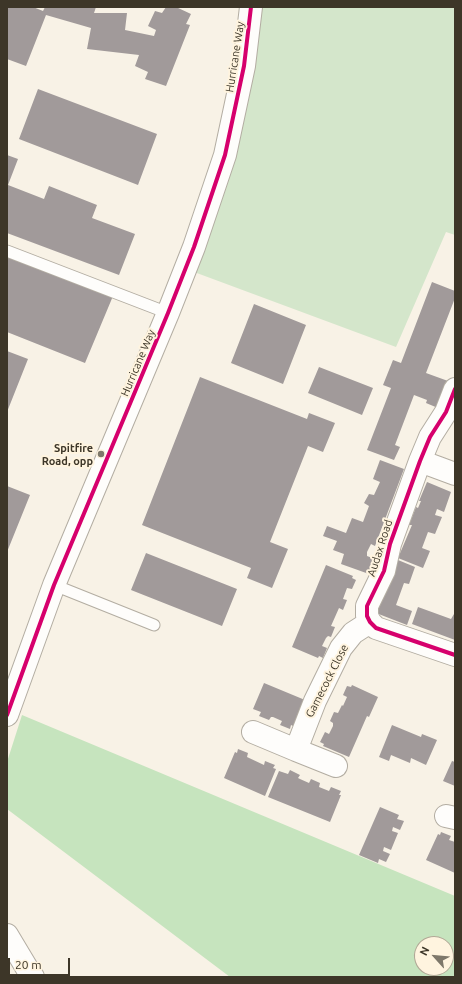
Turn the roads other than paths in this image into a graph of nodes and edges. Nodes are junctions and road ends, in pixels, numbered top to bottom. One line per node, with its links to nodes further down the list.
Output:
1 (251, 7): 3 (street, Hurricane Way)
2 (7, 251): 3 (lane)
3 (168, 313): 7 (street, Hurricane Way)
4 (455, 389): 5 (street, Audax Road)
5 (420, 461): 6 (street); 8 (street, Audax Road)
6 (455, 474)
7 (54, 585): 9 (lane); 11 (street, Hurricane Way)
8 (370, 622): 10 (street); 13 (street, Gamecock Close)
9 (154, 625)
10 (455, 655)
11 (7, 715)
12 (253, 732): 13 (street)
13 (296, 750): 14 (street)
14 (336, 766)
15 (7, 935): 16 (street)
16 (33, 977)

